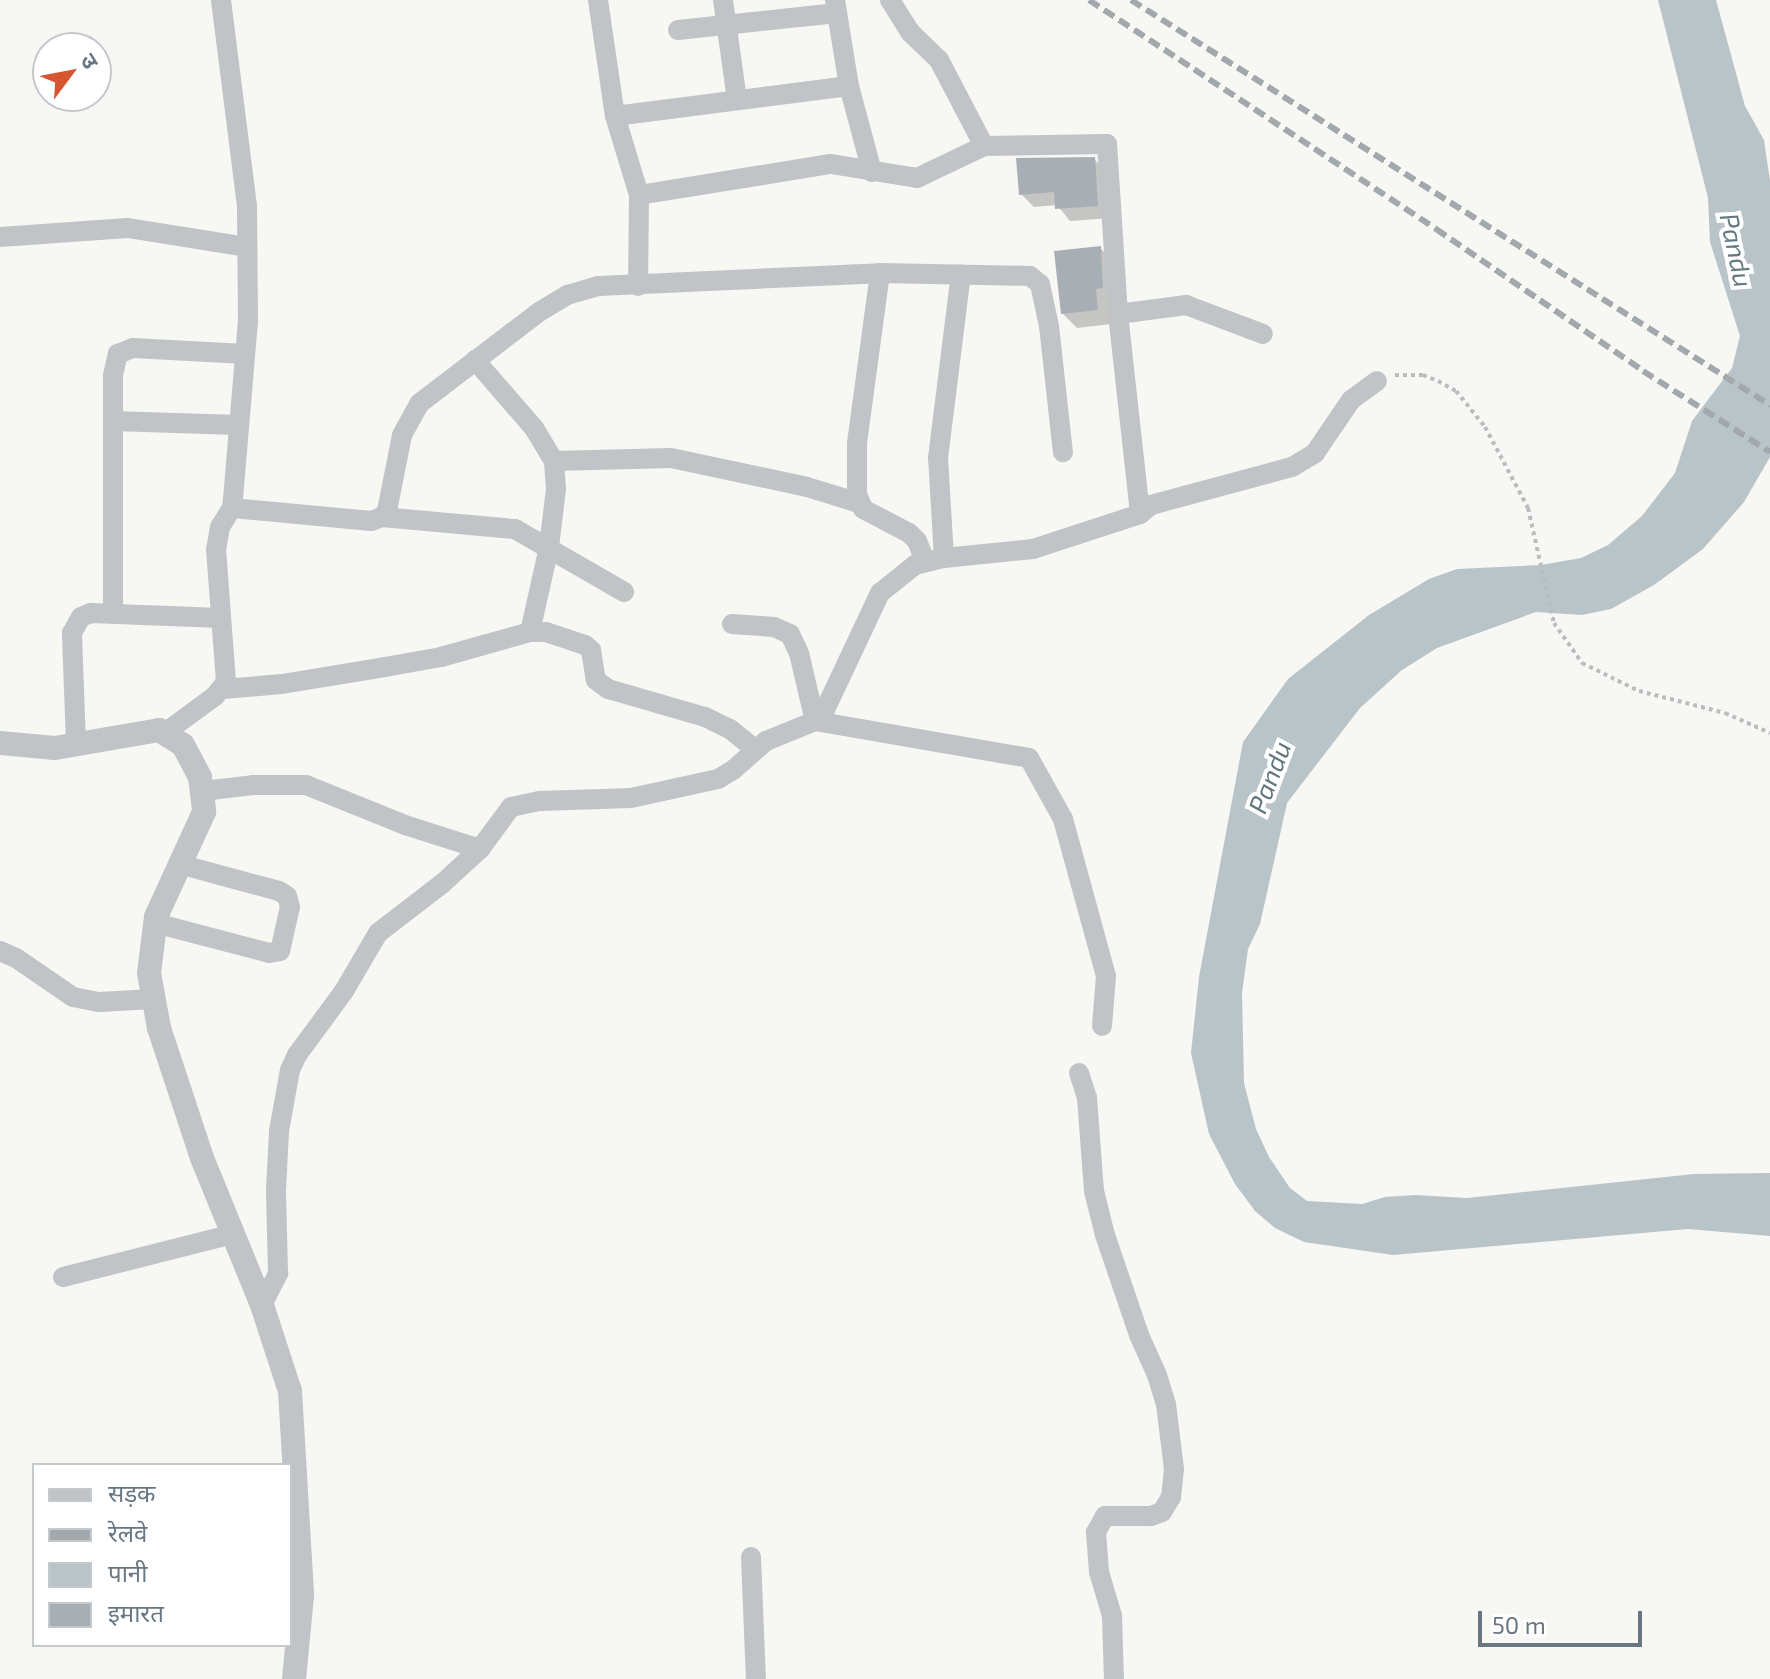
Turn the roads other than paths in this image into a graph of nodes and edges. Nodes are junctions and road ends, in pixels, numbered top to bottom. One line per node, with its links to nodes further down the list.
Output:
1 (221, 0): 15 (street)
2 (598, 0): 10 (street)
3 (723, 0): 6 (street)
4 (890, 0): 11 (street)
5 (836, 6): 6 (street); 8 (street)
6 (725, 25): 7 (street); 9 (street)
7 (678, 30)
8 (849, 86): 9 (street); 12 (street)
9 (737, 100): 10 (street)
10 (615, 116): 13 (street)
11 (984, 146): 12 (street); 19 (street)
12 (872, 172): 13 (street)
13 (639, 195): 18 (street)
14 (0, 237): 15 (street)
15 (246, 247): 21 (street)
16 (880, 273): 17 (street); 18 (street); 28 (street)
17 (961, 274): 26 (street); 33 (street)
18 (638, 286): 22 (street)
19 (1118, 314): 20 (street); 30 (street)
20 (1263, 334)
21 (245, 354): 24 (street); 25 (street)
22 (475, 360): 27 (street); 31 (street)
23 (1377, 381): 30 (street)
24 (113, 421): 25 (street); 35 (street)
25 (238, 425): 29 (street)
26 (1063, 452)
27 (554, 461): 28 (street); 32 (street)
28 (859, 503): 33 (street)
29 (232, 508): 31 (street); 36 (street)
30 (1140, 514): 33 (street)
31 (382, 517): 32 (street)
32 (549, 547): 34 (street); 38 (street)
33 (935, 560): 40 (street)
34 (624, 592)
35 (113, 614): 36 (street); 43 (street)
36 (221, 618): 39 (street)
37 (732, 624): 40 (street)
38 (530, 632): 39 (street); 44 (street)
39 (223, 689): 41 (street)
40 (815, 721): 44 (street); 51 (street)
41 (166, 732): 43 (street); 45 (street)
42 (0, 743): 43 (street)
43 (76, 744)
44 (755, 749): 46 (street)
45 (203, 791): 46 (street); 47 (street)
46 (480, 849): 55 (street)
47 (179, 864): 48 (street); 48 (street)
48 (155, 923): 50 (street)
49 (0, 951): 50 (street)
50 (153, 999): 53 (street)
51 (1102, 1026)
52 (1079, 1073): 59 (street)
53 (233, 1234): 54 (street); 55 (street)
54 (63, 1277)
55 (262, 1305): 57 (street)
56 (751, 1557): 58 (street)
57 (294, 1679)
58 (756, 1679)
59 (1114, 1679)

